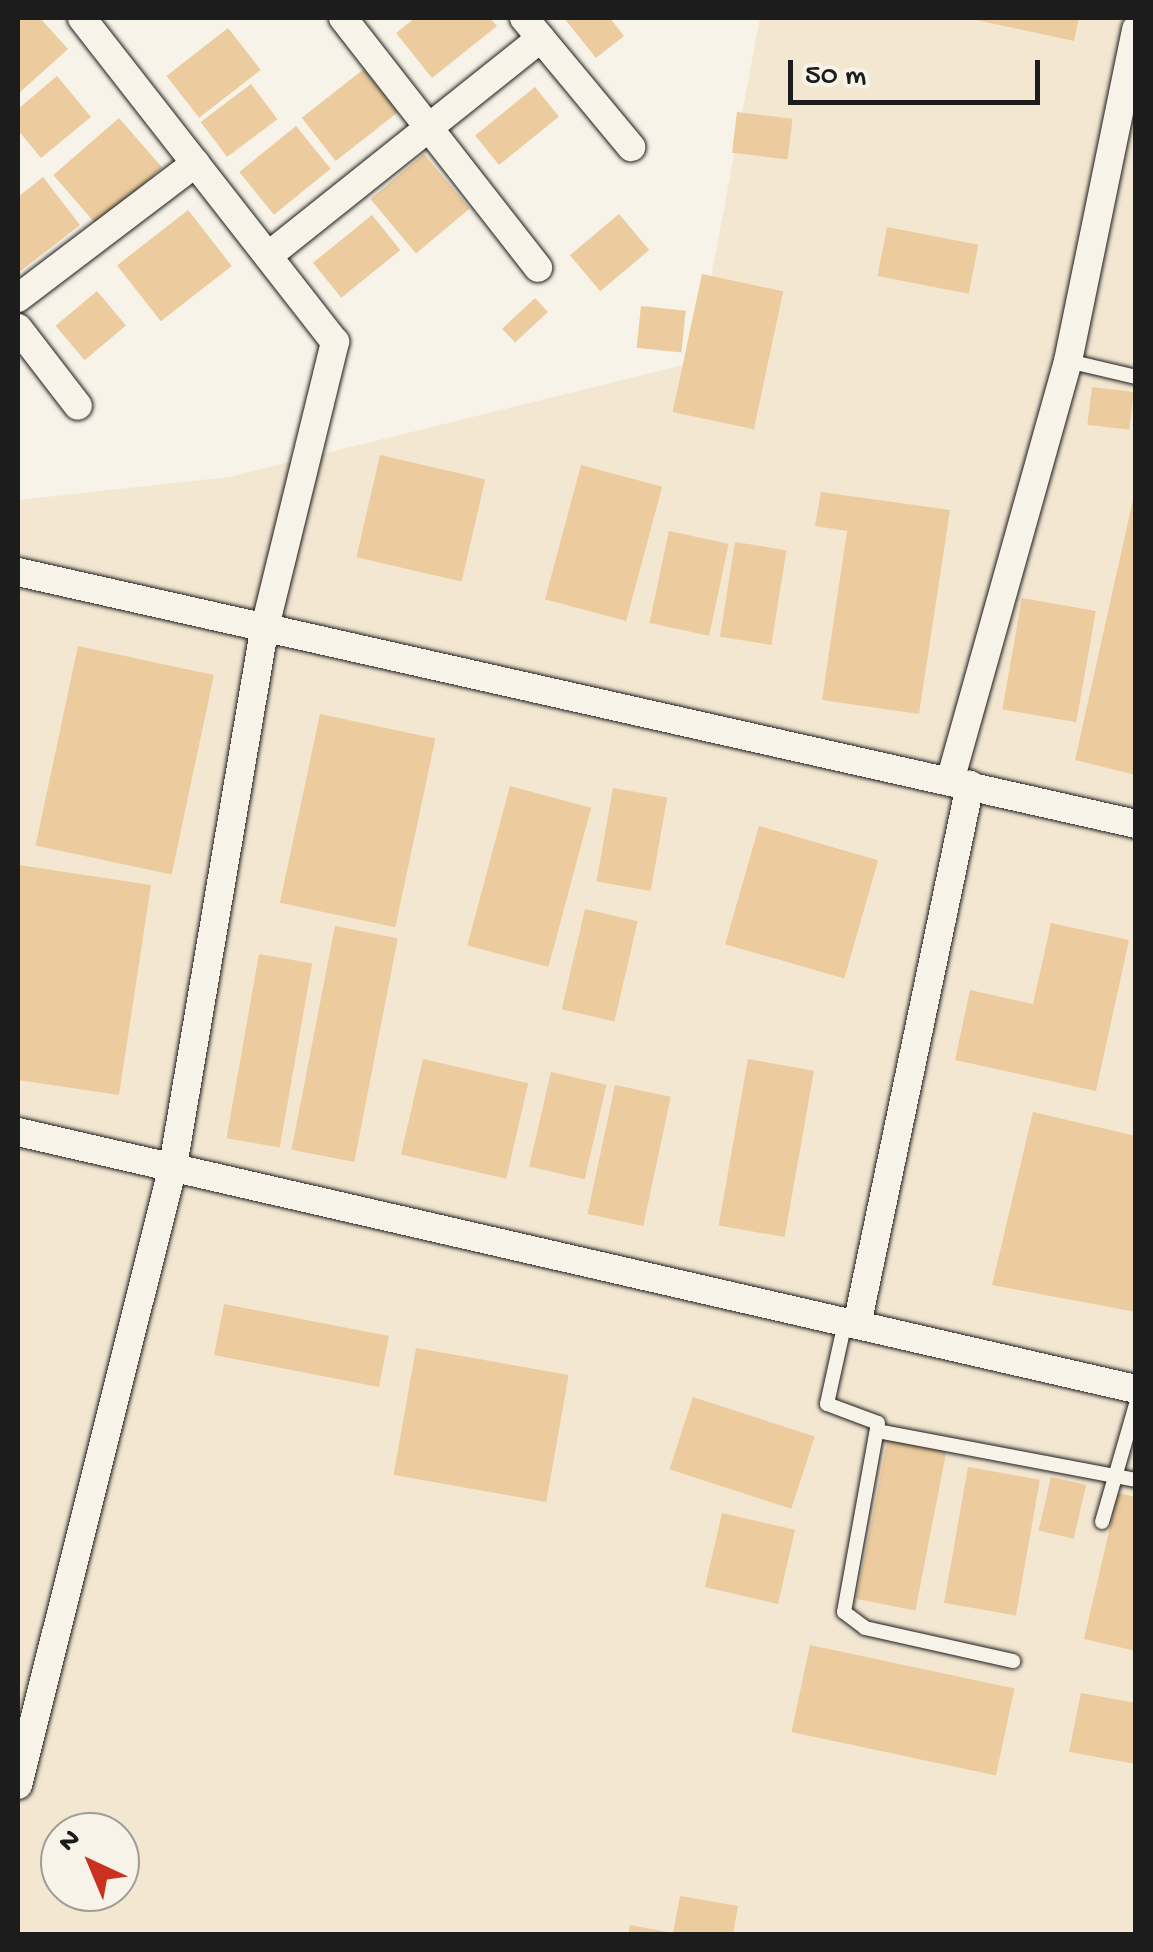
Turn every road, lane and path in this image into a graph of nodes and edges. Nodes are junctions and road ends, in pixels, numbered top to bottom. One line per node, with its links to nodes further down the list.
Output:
1 (82, 18): 7 (street)
2 (343, 18): 5 (street)
3 (532, 28): 5 (street); 6 (street)
4 (1136, 29): 12 (street)
5 (430, 128): 8 (street); 9 (street)
6 (631, 147)
7 (196, 163): 8 (street); 10 (street)
8 (268, 256): 16 (street)
9 (538, 268)
10 (18, 298)
11 (18, 328): 14 (street)
12 (1068, 361): 13 (lane); 17 (street)
13 (1136, 377)
14 (78, 406)
15 (18, 572): 16 (street)
16 (264, 631): 17 (street); 20 (street)
17 (960, 783): 18 (street); 21 (street)
18 (1136, 824)
19 (18, 1132): 20 (street)
20 (172, 1166): 21 (street); 29 (street)
21 (851, 1323): 22 (street); 24 (lane)
22 (1136, 1390)
23 (1136, 1404): 25 (lane)
24 (877, 1431): 25 (lane); 28 (lane)
25 (1111, 1476): 26 (lane); 27 (lane)
26 (1136, 1480)
27 (1102, 1522)
28 (1014, 1661)
29 (18, 1785)

